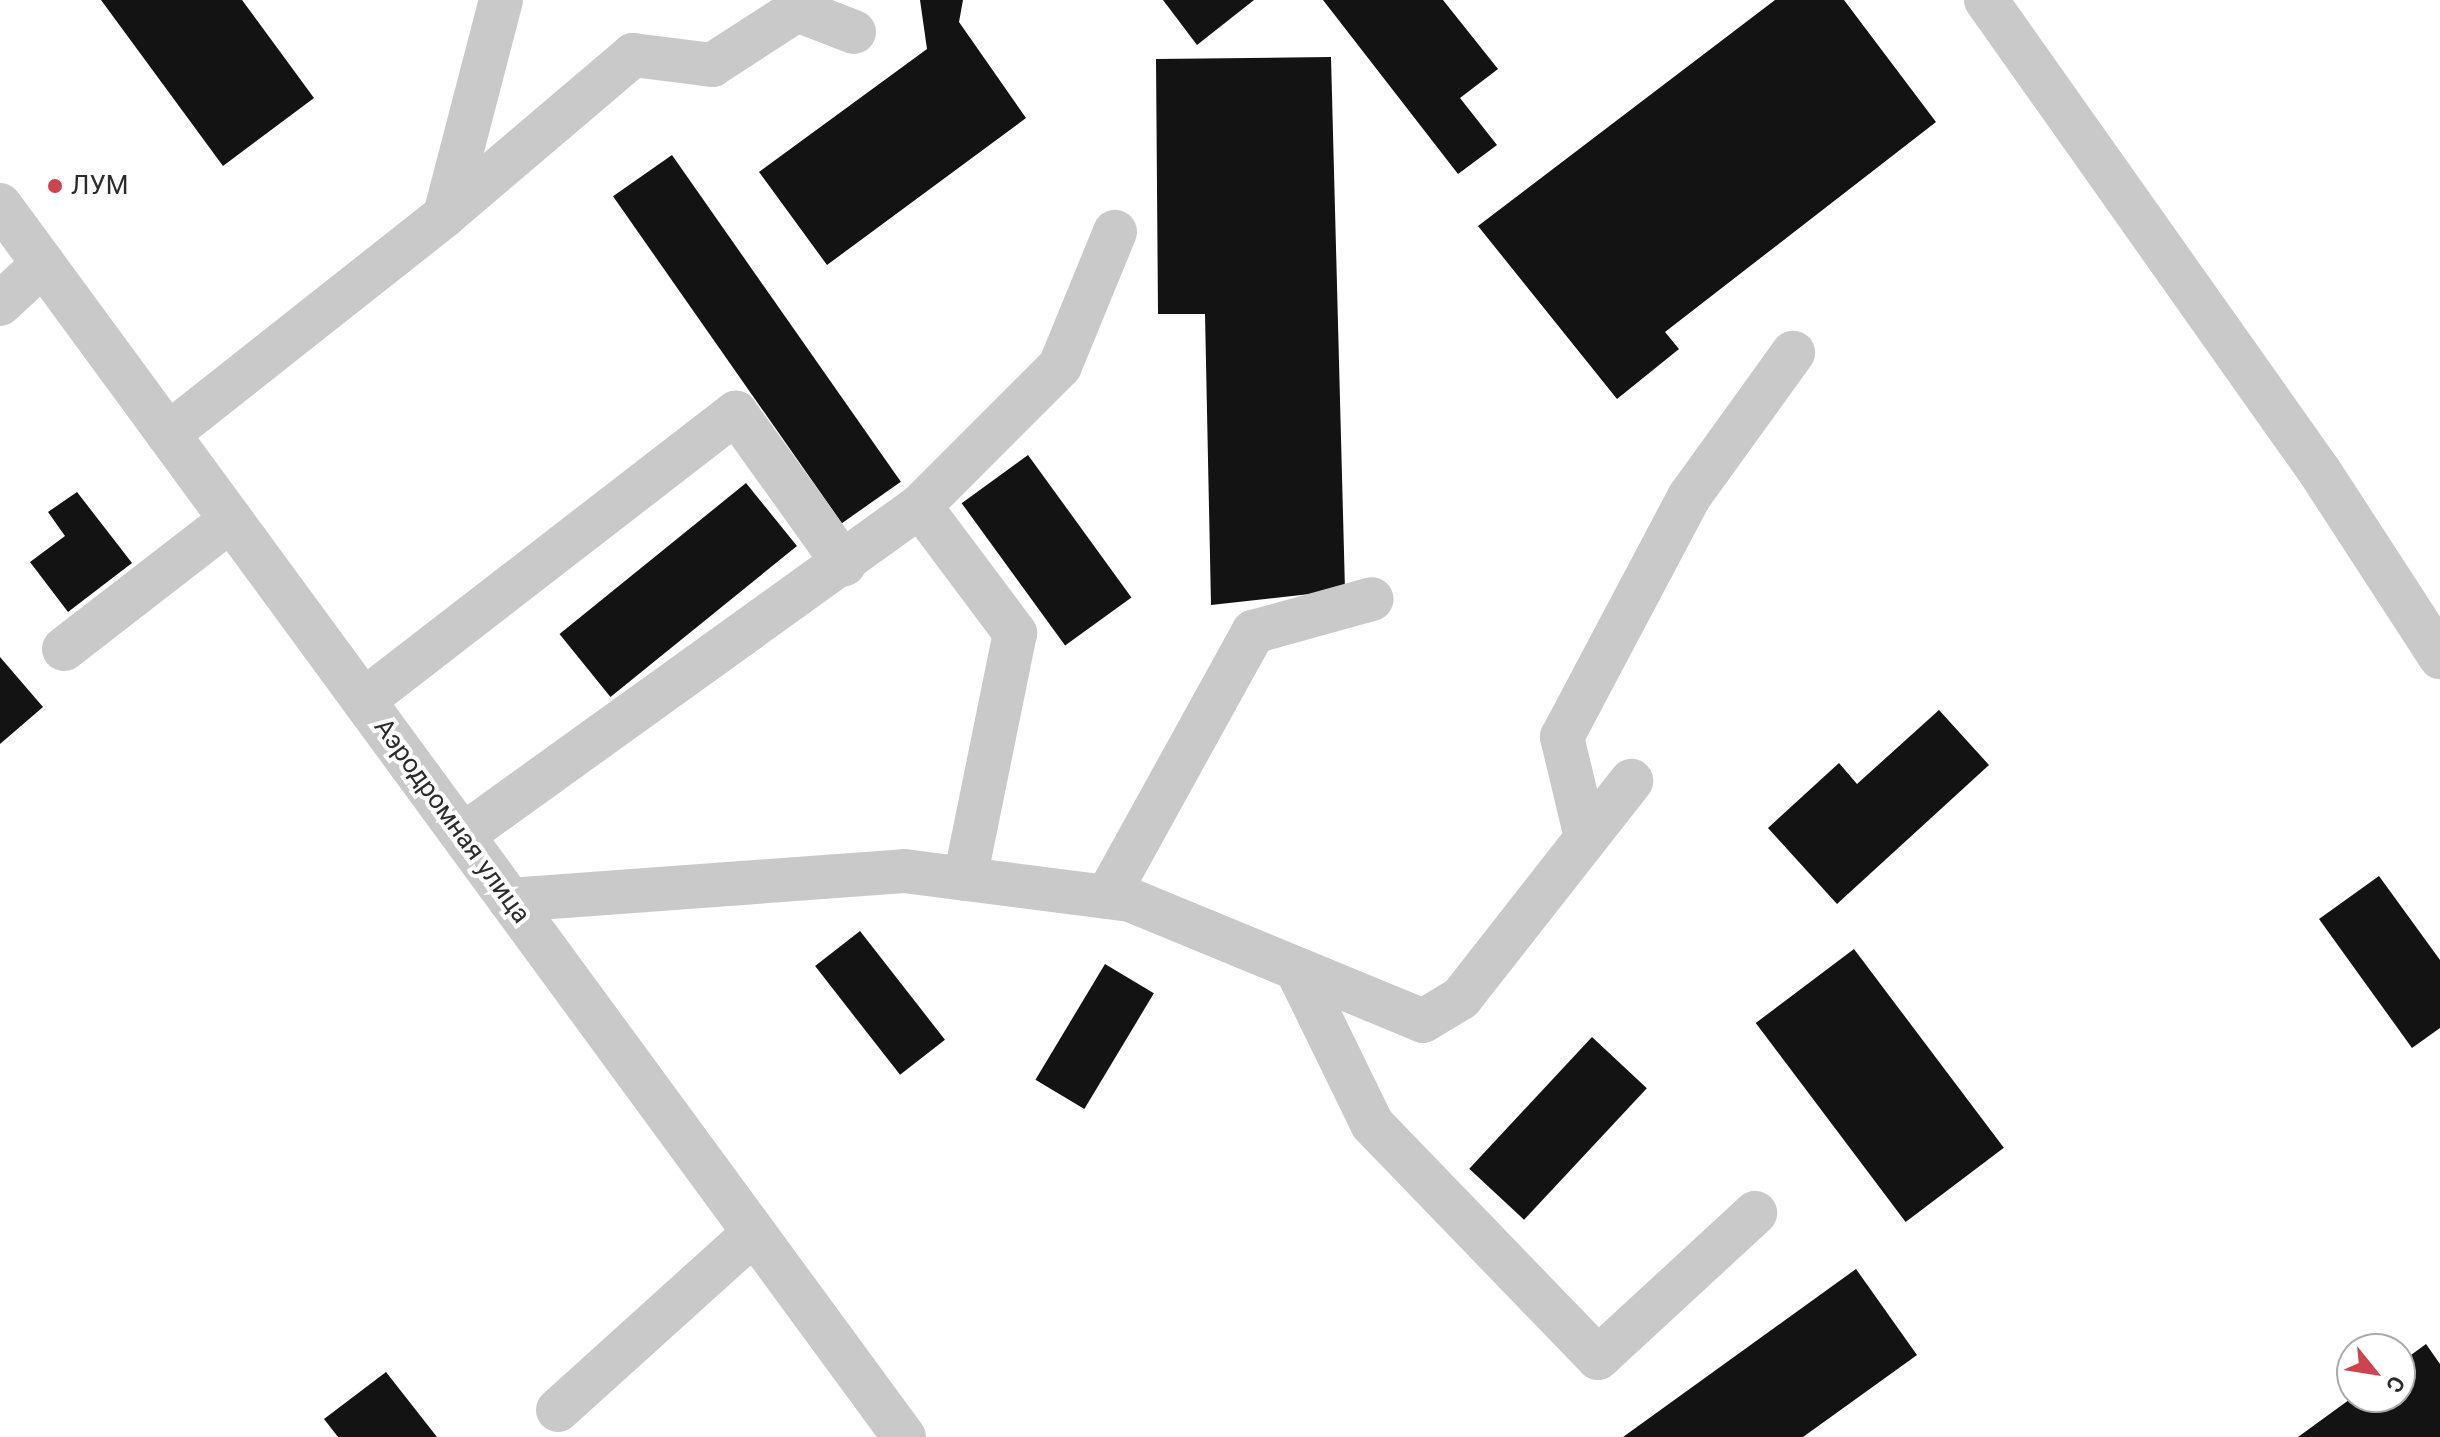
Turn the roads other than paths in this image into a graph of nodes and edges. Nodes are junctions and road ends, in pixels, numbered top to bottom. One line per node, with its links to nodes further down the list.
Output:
1 (501, 0): 5 (street)
2 (1986, 0): 16 (street)
3 (854, 32): 5 (street)
4 (0, 205): 7 (street, Аэродромная улица)
5 (445, 215): 10 (street)
6 (1115, 232): 11 (street)
7 (43, 264): 8 (street); 10 (street, Аэродромная улица)
8 (0, 304)
9 (1793, 353): 20 (street)
10 (168, 434): 12 (street, Аэродромная улица)
11 (920, 506): 13 (street); 21 (street)
12 (231, 520): 15 (street); 17 (street, Аэродромная улица)
13 (844, 564): 17 (street); 19 (street)
14 (1372, 599): 22 (street)
15 (64, 649)
16 (2440, 657)
17 (364, 700): 19 (street, Аэродромная улица)
18 (1631, 781): 20 (street)
19 (463, 835): 23 (street, Аэродромная улица)
20 (1586, 837): 24 (street)
21 (965, 879): 22 (street); 23 (street)
22 (1107, 897): 24 (street)
23 (510, 900): 26 (street, Аэродромная улица)
24 (1298, 972): 25 (street)
25 (1755, 1213)
26 (754, 1233): 27 (street); 28 (street, Аэродромная улица)
27 (558, 1410)
28 (904, 1437)

